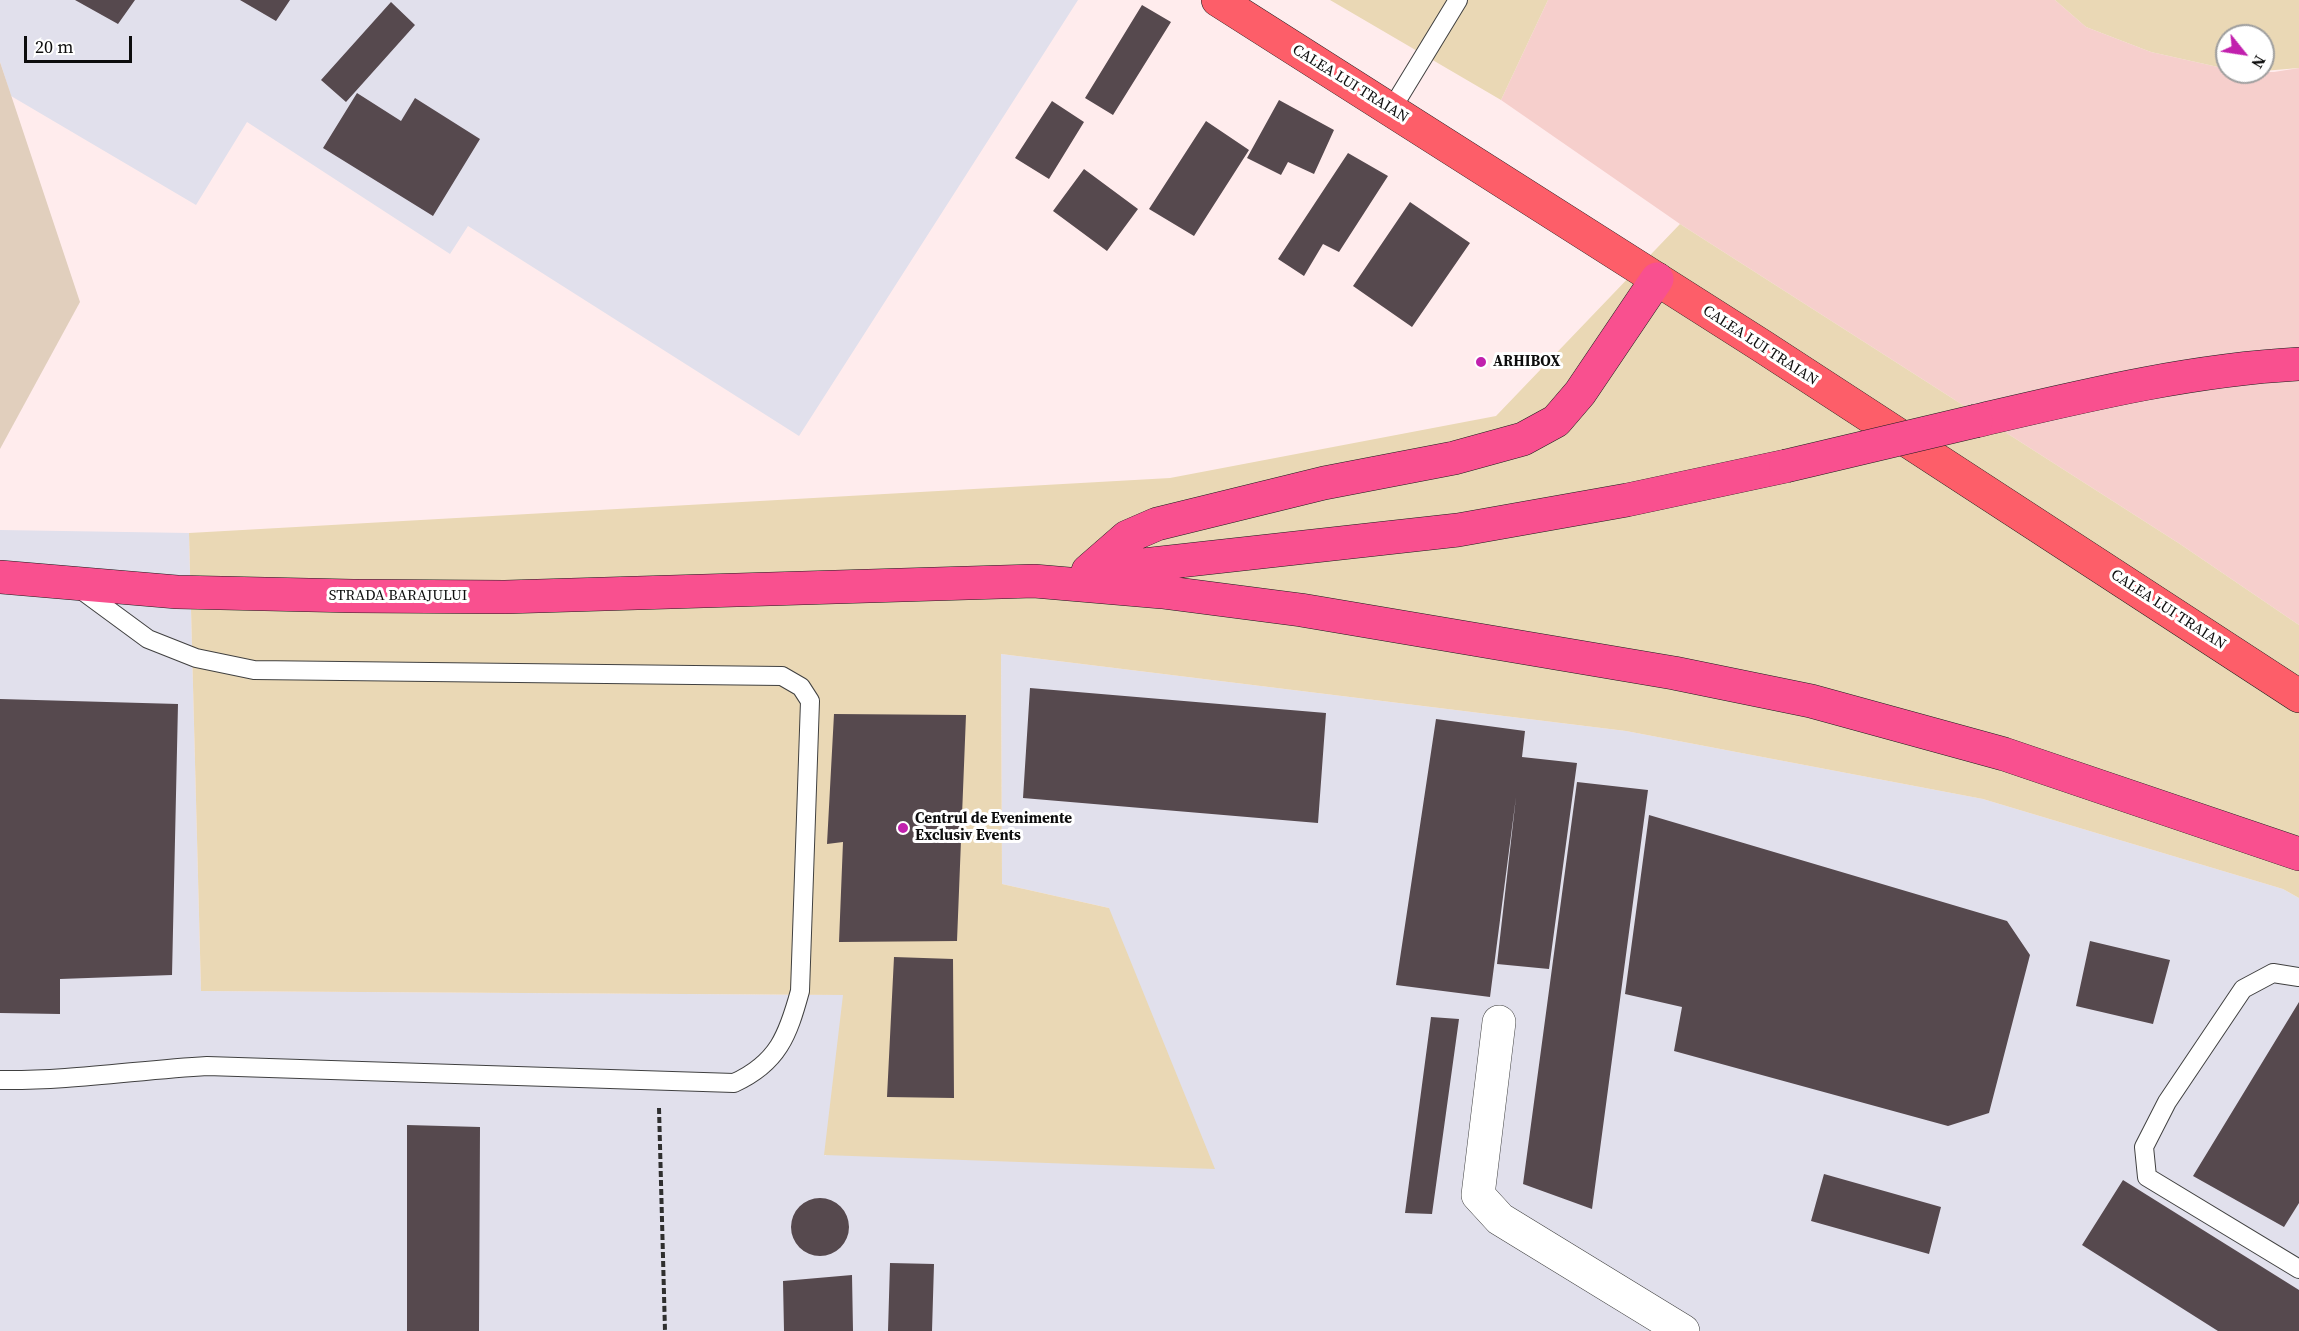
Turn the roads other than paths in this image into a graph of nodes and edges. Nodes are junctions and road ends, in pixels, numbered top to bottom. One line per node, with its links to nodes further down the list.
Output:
1 (1218, 0): 3 (main road, CALEA LUI TRAIAN)
2 (1458, 0): 3 (lane)
3 (1391, 110): 4 (main road, CALEA LUI TRAIAN)
4 (1657, 279): 6 (highway); 10 (main road, CALEA LUI TRAIAN)
5 (2299, 364): 6 (highway, bridge)
6 (1088, 571): 8 (highway)
7 (0, 577): 9 (highway, STRADA BARAJULUI)
8 (1034, 581): 9 (highway, STRADA BARAJULUI); 11 (highway)
9 (74, 584): 14 (lane)
10 (2299, 696)
11 (2299, 854)
12 (2299, 976): 15 (lane)
13 (1499, 1022): 16 (street)
14 (0, 1080)
15 (2299, 1269)
16 (1683, 1331)

